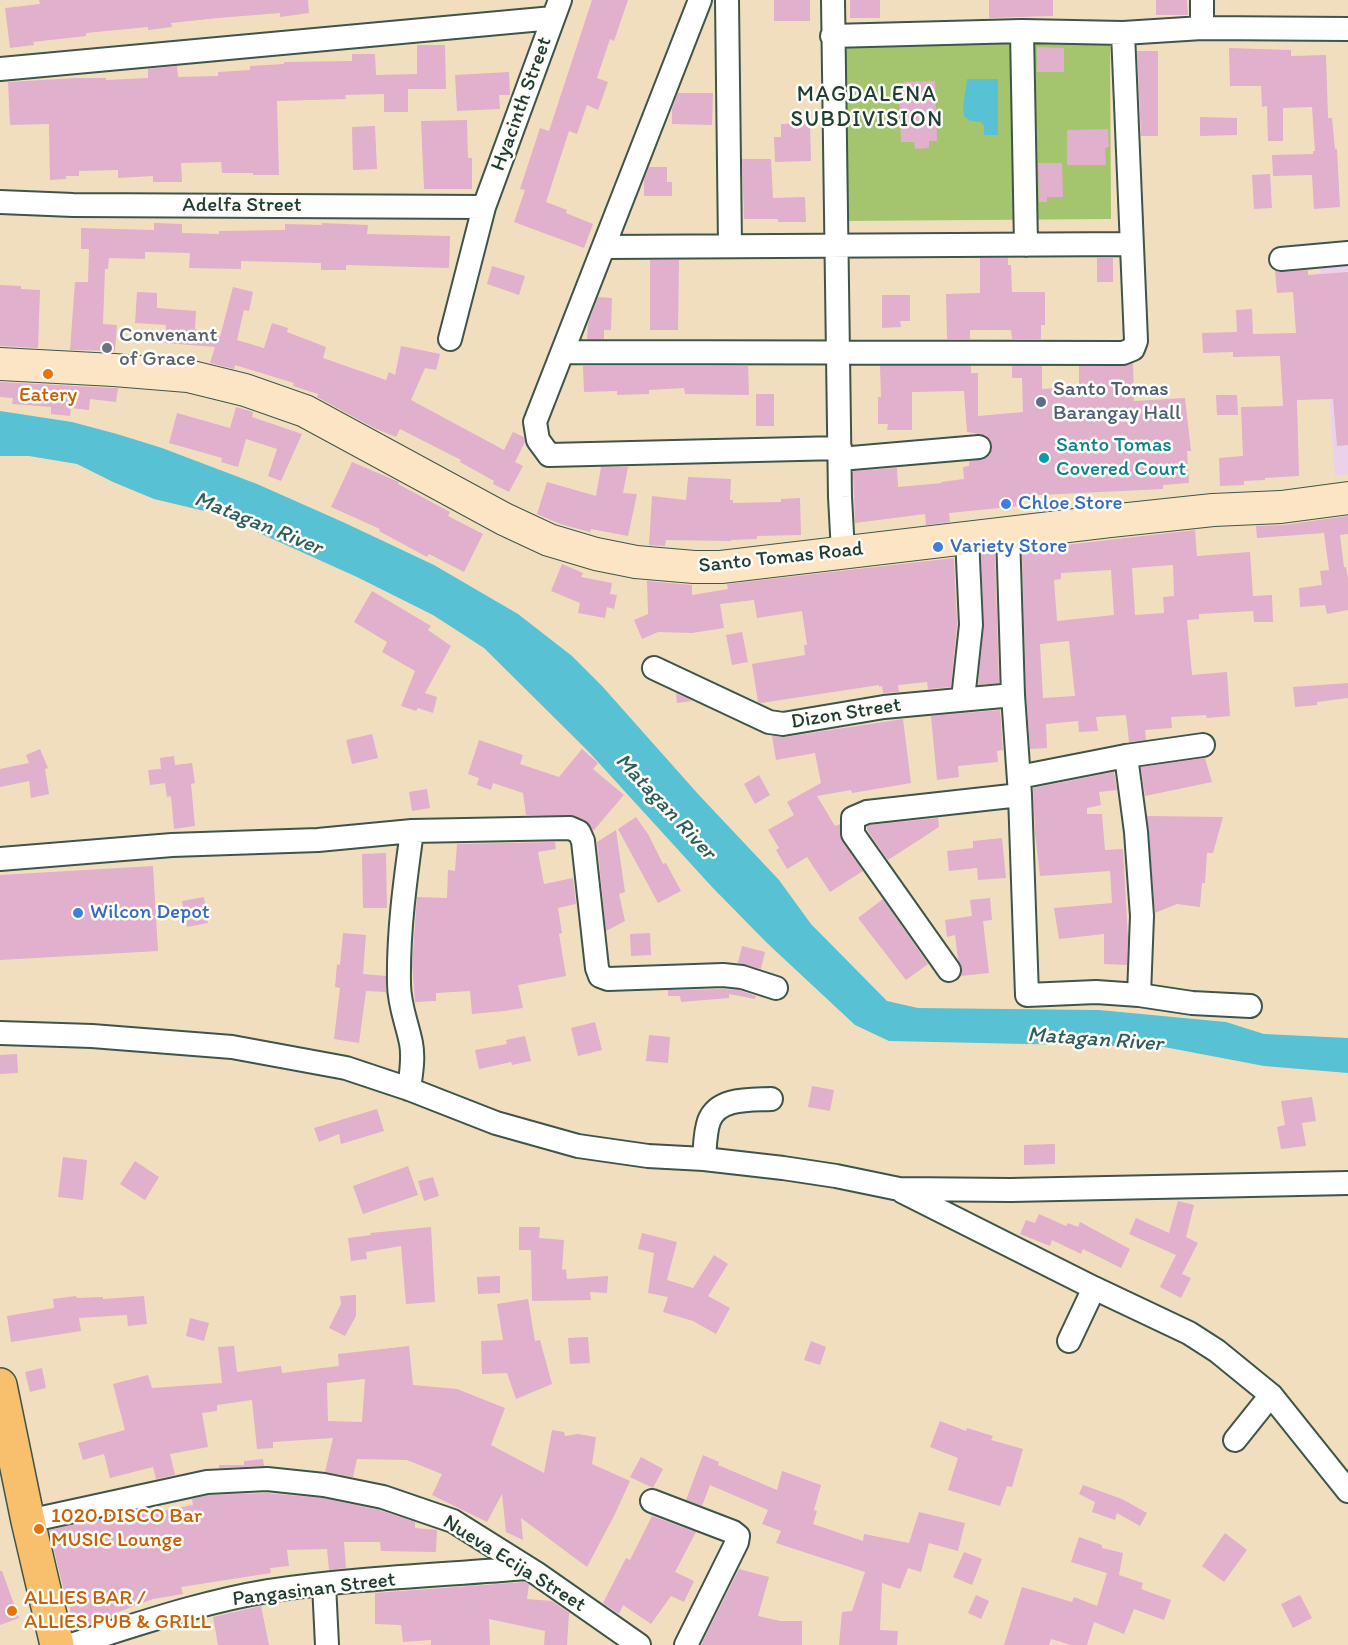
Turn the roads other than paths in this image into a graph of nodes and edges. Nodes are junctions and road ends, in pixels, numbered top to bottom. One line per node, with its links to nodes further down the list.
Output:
1 (700, 0): 18 (street)
2 (727, 0): 15 (street)
3 (833, 0): 10 (street)
4 (1202, 0): 6 (street)
5 (557, 9): 11 (street); 13 (street, Hyacinth Street)
6 (1202, 27): 7 (street); 9 (street)
7 (1348, 29)
8 (1022, 31): 9 (street); 10 (street); 16 (street)
9 (1123, 33): 14 (street)
10 (832, 36): 17 (street)
11 (0, 69)
12 (0, 202): 13 (street, Adelfa Street)
13 (484, 207): 21 (street, Hyacinth Street)
14 (1130, 244): 16 (street); 23 (street)
15 (730, 245): 17 (street); 18 (street)
16 (1026, 245): 17 (street)
17 (836, 246): 23 (street)
18 (604, 247): 22 (street)
19 (1348, 253): 20 (street)
20 (1281, 259)
21 (450, 339)
22 (563, 352): 23 (street); 26 (street)
23 (839, 352): 26 (street)
24 (0, 364): 30 (street, Santo Tomas Road)
25 (979, 447): 26 (street)
26 (840, 453): 30 (street)
27 (1348, 498): 28 (street, Santo Tomas Road)
28 (1008, 533): 29 (street, Santo Tomas Road); 32 (street)
29 (968, 537): 30 (street, Santo Tomas Road); 33 (street)
30 (843, 552)
31 (654, 668): 33 (street, Dizon Street)
32 (1013, 695): 33 (street, Dizon Street); 36 (street)
33 (963, 699)
34 (1203, 745): 35 (street)
35 (1126, 756): 36 (street); 41 (street)
36 (1019, 786): 39 (street); 41 (street)
37 (412, 831): 38 (street); 40 (street); 44 (street)
38 (0, 860)
39 (949, 970)
40 (776, 988)
41 (1139, 995): 42 (street)
42 (1250, 1006)
43 (0, 1033): 44 (street)
44 (409, 1089): 46 (street)
45 (771, 1099): 46 (street)
46 (704, 1159): 48 (street)
47 (1348, 1183): 48 (street)
48 (899, 1189): 49 (street)
49 (1094, 1288): 50 (street); 52 (street)
50 (1069, 1341)
51 (0, 1385): 56 (main road)
52 (1271, 1395): 53 (street); 54 (street)
53 (1235, 1440)
54 (1348, 1491)
55 (652, 1501): 63 (street)
56 (28, 1521): 57 (street, Nueva Ecija Street); 59 (main road)
57 (527, 1568): 58 (street, Pangasinan Street); 62 (street, Nueva Ecija Street)
58 (324, 1584): 60 (street, Pangasinan Street); 61 (street)
59 (57, 1645)
60 (71, 1645)
61 (327, 1645)
62 (639, 1645)
63 (686, 1645)

